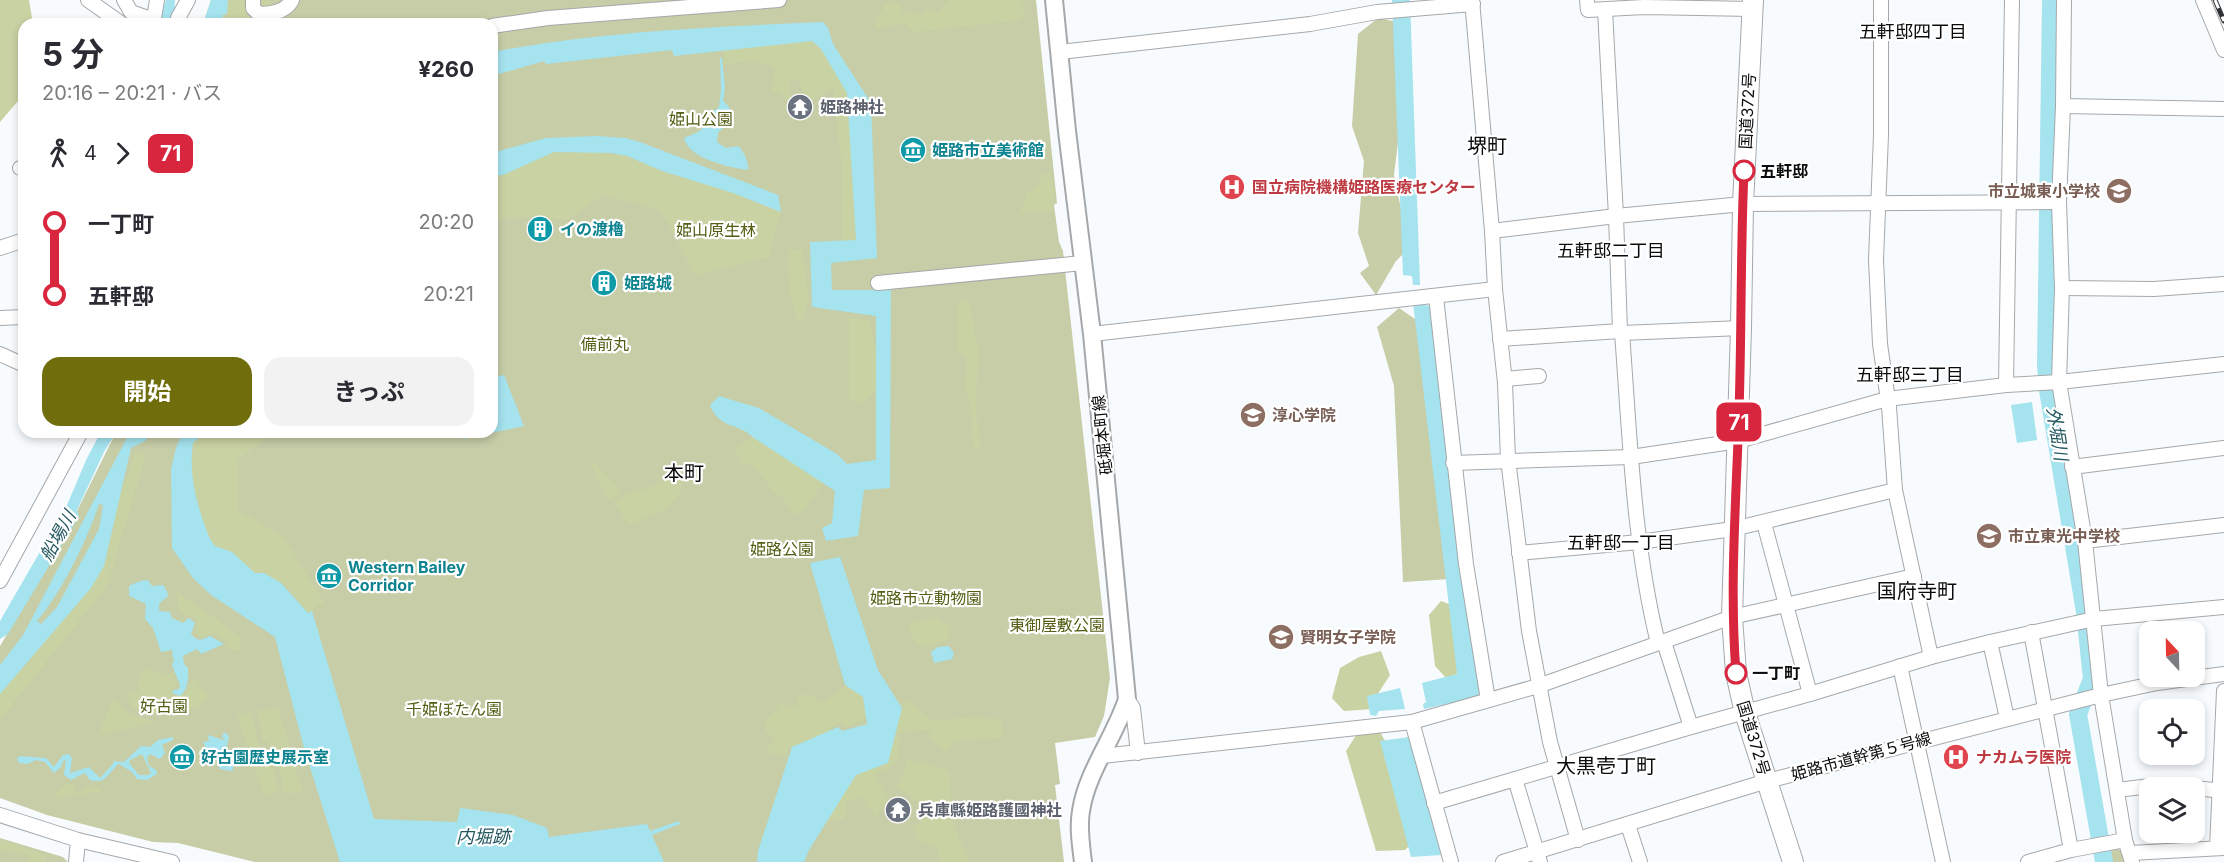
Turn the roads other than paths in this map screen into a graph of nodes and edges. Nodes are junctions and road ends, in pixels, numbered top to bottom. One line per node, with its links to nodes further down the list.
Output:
1 (88, 0): 18 (street)
2 (124, 0): 19 (street)
3 (157, 0): 20 (street)
4 (188, 0): 21 (street)
5 (253, 0): 6 (street)
6 (292, 0)
7 (779, 0): 22 (street)
8 (1054, 0): 24 (main road, 砥堀本町線)
9 (1587, 0): 17 (street)
10 (1881, 0): 29 (street)
11 (2012, 0): 27 (street)
12 (2064, 0): 25 (street)
13 (2203, 0): 23 (street)
14 (1473, 2): 24 (street); 32 (street)
15 (1644, 4): 16 (street); 17 (street)
16 (1753, 4): 30 (highway, 国道372号)
17 (1605, 10): 31 (street)
18 (114, 18)
19 (144, 18)
20 (154, 18)
21 (180, 18)
22 (498, 25)
23 (2224, 50)
24 (1060, 52): 35 (main road, 砥堀本町線)
25 (2063, 106): 26 (street); 28 (street)
26 (2224, 109)
27 (2009, 202): 28 (street); 29 (street); 53 (street)
28 (2059, 202): 38 (street)
29 (1877, 203): 30 (street); 54 (street)
30 (1743, 204): 31 (street); 43 (highway, 国道372号)
31 (1616, 216): 32 (street); 44 (street)
32 (1492, 231): 39 (street)
33 (18, 242): 34 (street)
34 (0, 248)
35 (1083, 263): 36 (street); 45 (main road, 砥堀本町線)
36 (878, 283)
37 (2224, 284): 38 (street)
38 (2062, 288): 52 (street)
39 (1495, 289): 40 (street); 46 (street)
40 (1436, 297): 45 (street); 60 (street)
41 (18, 317): 42 (street)
42 (0, 318)
43 (1742, 328): 44 (street); 56 (highway, 国道372号)
44 (1621, 332): 46 (street); 58 (street)
45 (1092, 334): 86 (main road, 砥堀本町線)
46 (1500, 339): 51 (street)
47 (0, 354): 48 (street)
48 (18, 362)
49 (2224, 364): 52 (street)
50 (1539, 376): 51 (street)
51 (1505, 379): 59 (street)
52 (2059, 381): 53 (street); 61 (street)
53 (2006, 385): 54 (street)
54 (1887, 399): 56 (street); 62 (street)
55 (78, 438): 69 (street)
56 (1738, 441): 58 (street); 65 (highway, 国道372号)
57 (2224, 448): 61 (street)
58 (1631, 457): 59 (street); 67 (street)
59 (1508, 459): 60 (street); 68 (street)
60 (1453, 463): 87 (street)
61 (2072, 467): 66 (street)
62 (1895, 490): 63 (street); 70 (street)
63 (1764, 523): 65 (street); 72 (street)
64 (2224, 525): 66 (street)
65 (1733, 529): 67 (street); 74 (highway, 国道372号)
66 (2085, 541): 75 (street)
67 (1639, 542): 68 (street); 77 (street)
68 (1519, 553): 82 (street)
69 (4, 565): 71 (street)
70 (1914, 576): 72 (street); 79 (street)
71 (0, 581)
72 (1786, 605): 74 (street); 84 (street)
73 (2224, 607): 75 (street)
74 (1732, 618): 77 (street); 89 (highway, 国道372号)
75 (2094, 620): 76 (street); 85 (street)
76 (2031, 632): 78 (street); 88 (street)
77 (1661, 642): 82 (street); 92 (street)
78 (1990, 642): 79 (street); 90 (street)
79 (1931, 657): 80 (street)
80 (1900, 666): 84 (street); 93 (street)
81 (2224, 674): 85 (street, 姫路市道幹第５号線)
82 (1538, 686): 87 (street); 97 (street)
83 (2224, 691): 94 (street)
84 (1809, 694): 89 (street)
85 (2101, 694): 88 (street, 姫路市道幹第５号線); 102 (street)
86 (1127, 699): 95 (street); 96 (main road, 砥堀本町線)
87 (1488, 700): 91 (street)
88 (2046, 708): 90 (street, 姫路市道幹第５号線); 110 (street)
89 (1745, 713): 92 (street); 99 (highway, 国道372号)
90 (2007, 718): 93 (street, 姫路市道幹第５号線)
91 (1412, 722): 95 (street); 104 (street)
92 (1691, 727): 97 (street)
93 (1916, 742): 99 (street, 姫路市道幹第５号線); 121 (street)
94 (2223, 744): 103 (street)
95 (1138, 753): 96 (street)
96 (1102, 756): 116 (main road, 砥堀本町線)
97 (1557, 767): 98 (street); 108 (street)
98 (1515, 779): 104 (street); 112 (street)
99 (1767, 781): 106 (street, 姫路市道幹第５号線); 120 (highway, 国道372号)
100 (2139, 787): 102 (street)
101 (2205, 789): 103 (street)
102 (2117, 790): 111 (street)
103 (2222, 791): 109 (street)
104 (1434, 802): 117 (street)
105 (0, 815): 107 (street)
106 (1628, 825): 108 (street, 姫路市道幹第５号線); 119 (street)
107 (78, 840): 114 (street); 115 (street)
108 (1578, 840): 112 (street, 姫路市道幹第５号線)
109 (2221, 848): 111 (street)
110 (2071, 850): 111 (street); 113 (street)
111 (2129, 852)
112 (1538, 857): 118 (street, 姫路市道幹第５号線)
113 (2043, 860): 122 (street)
114 (76, 862)
115 (172, 862)
116 (1083, 862)
117 (1451, 862)
118 (1503, 862)
119 (1640, 862)
120 (1793, 862)
121 (1943, 862)
122 (2028, 862)

